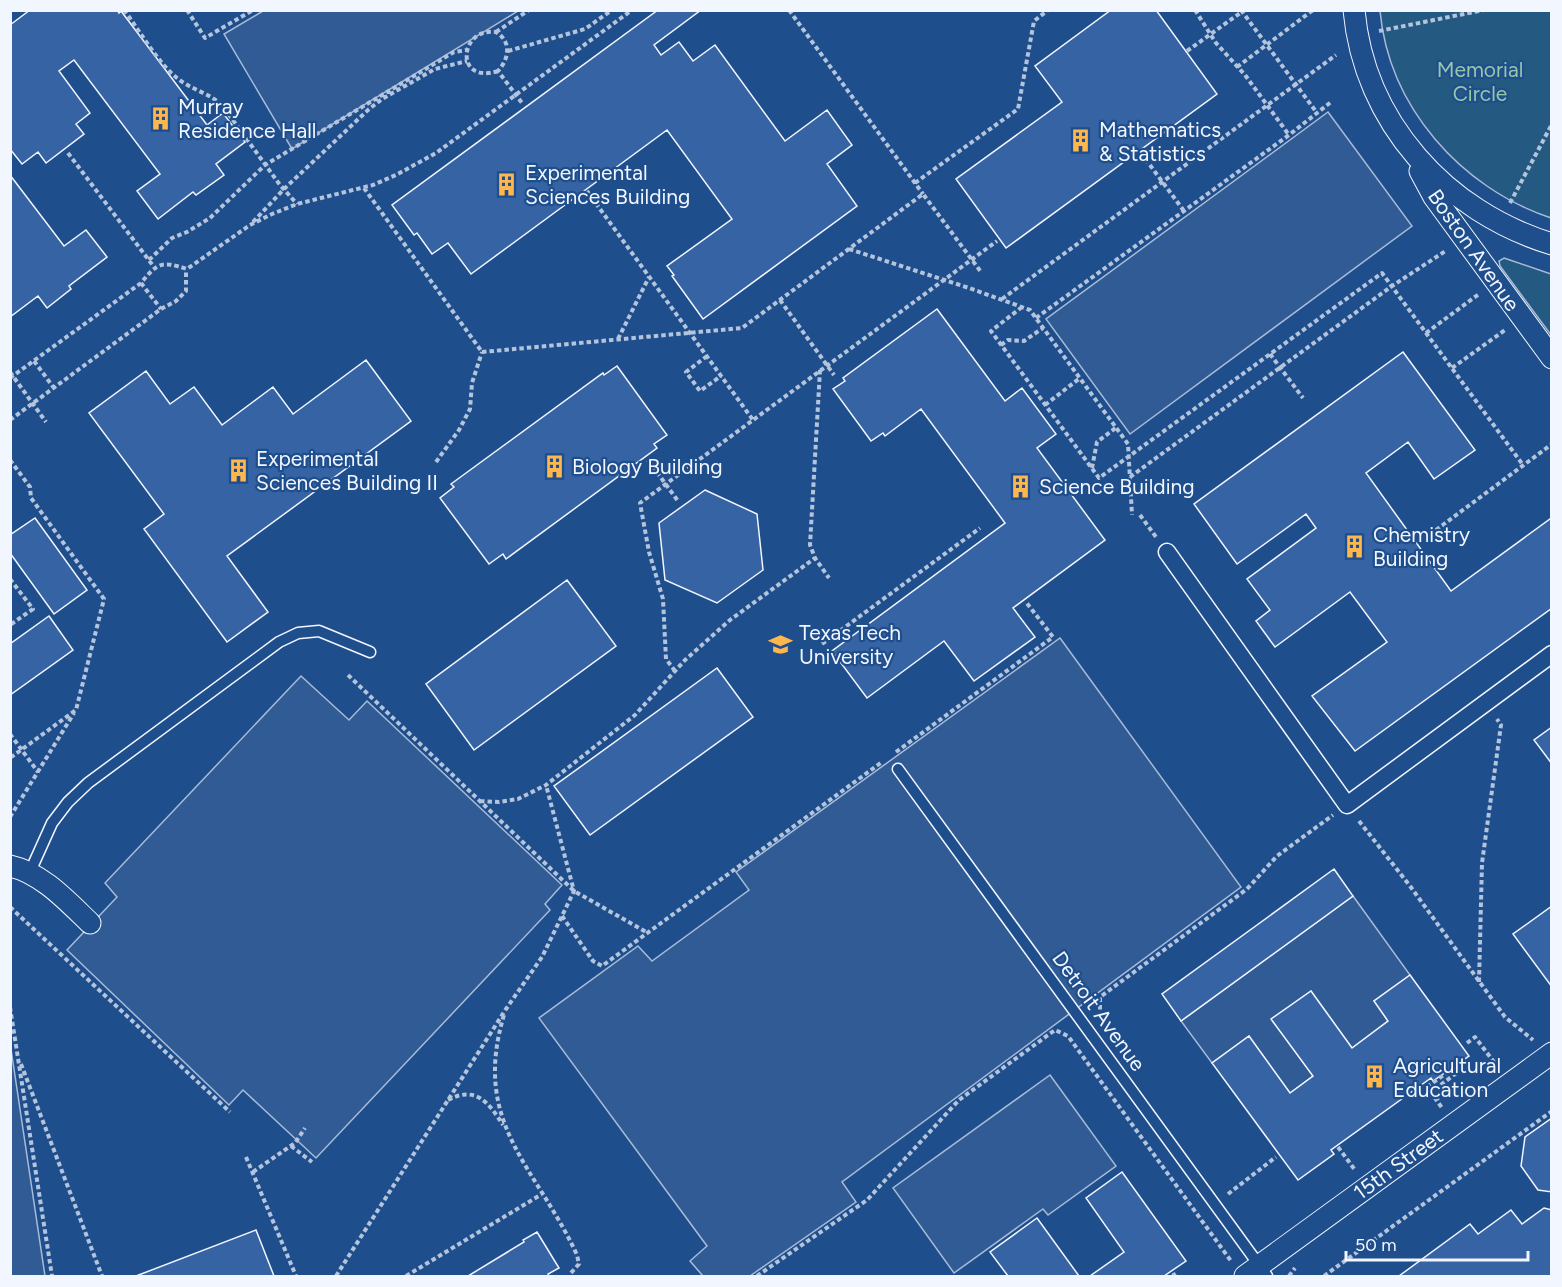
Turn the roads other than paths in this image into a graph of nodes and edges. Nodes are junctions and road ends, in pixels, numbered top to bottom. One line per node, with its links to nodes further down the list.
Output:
1 (1354, 10): 2 (street)
2 (1402, 140): 3 (street); 4 (street, Boston Avenue)
3 (1551, 244)
4 (1551, 358)
5 (1167, 552): 7 (street)
6 (370, 652): 9 (lane)
7 (1551, 654)
8 (898, 769): 12 (lane, Detroit Avenue)
9 (20, 870): 10 (street)
10 (90, 923)
11 (1544, 1047): 12 (street, 15th Street)
12 (1251, 1270)

